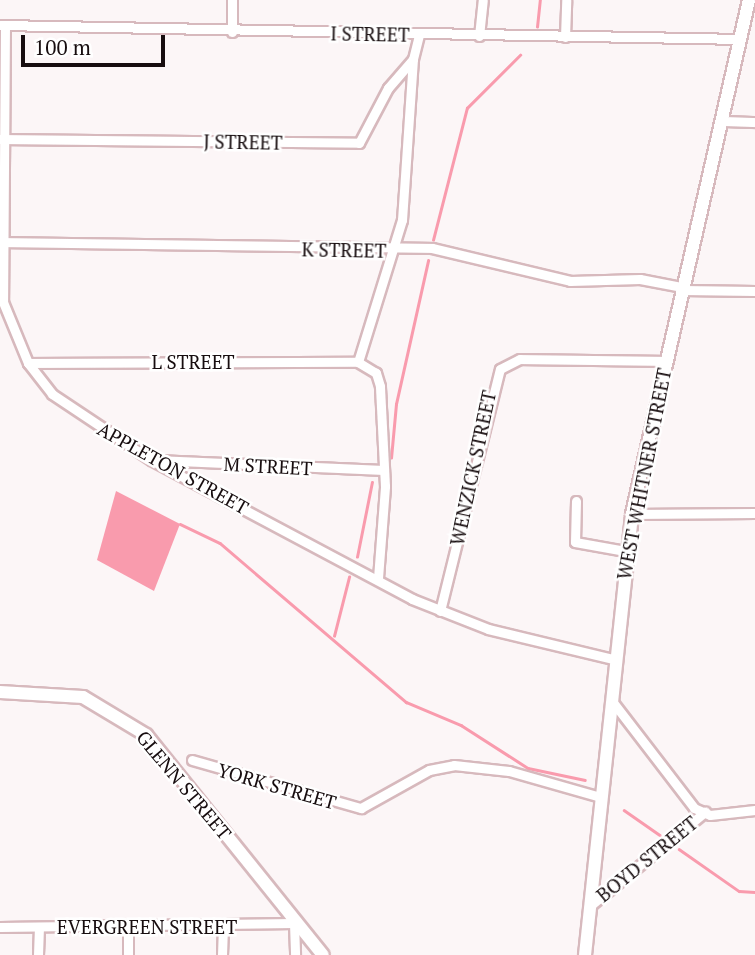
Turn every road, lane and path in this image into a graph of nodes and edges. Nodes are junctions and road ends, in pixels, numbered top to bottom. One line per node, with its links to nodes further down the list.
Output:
1 (232, 0): 6 (street)
2 (483, 0): 8 (street)
3 (566, 0): 9 (street)
4 (749, 0): 10 (main road, WEST WHITNER STREET)
5 (2, 25): 6 (street, I STREET); 14 (street, APPLETON STREET)
6 (232, 32): 7 (street, I STREET)
7 (419, 35): 8 (street, I STREET); 11 (street, J STREET)
8 (479, 36): 9 (street, I STREET)
9 (565, 37): 10 (street, I STREET)
10 (740, 38): 12 (main road, WEST WHITNER STREET)
11 (413, 59): 14 (street, J STREET); 16 (street)
12 (721, 121): 13 (street); 17 (main road, WEST WHITNER STREET)
13 (755, 122)
14 (2, 139): 15 (street, APPLETON STREET)
15 (2, 242): 16 (street, K STREET); 21 (street, APPLETON STREET)
16 (390, 251): 17 (street, K STREET); 20 (street)
17 (682, 289): 18 (street, K STREET); 19 (main road, WEST WHITNER STREET)
18 (755, 291)
19 (666, 361): 26 (main road, WEST WHITNER STREET); 29 (street, WENZICK STREET)
20 (358, 362): 21 (street, L STREET); 23 (street)
21 (28, 363): 22 (street, APPLETON STREET)
22 (151, 460): 23 (street, M STREET); 28 (street, APPLETON STREET)
23 (384, 470): 28 (street)
24 (576, 501): 27 (street)
25 (755, 513): 26 (street)
26 (632, 514): 27 (main road, WEST WHITNER STREET)
27 (625, 551): 30 (main road, WEST WHITNER STREET)
28 (378, 578): 29 (street, APPLETON STREET)
29 (440, 611): 30 (street, APPLETON STREET)
30 (613, 659): 32 (main road, WEST WHITNER STREET)
31 (0, 692): 38 (main road, GLENN STREET)
32 (609, 696): 34 (main road, WEST WHITNER STREET); 36 (street, BOYD STREET)
33 (192, 760): 34 (street, YORK STREET)
34 (600, 797): 37 (main road, WEST WHITNER STREET)
35 (755, 810): 36 (street, BOYD STREET)
36 (705, 812): 37 (street, BOYD STREET)
37 (590, 906): 48 (main road, WEST WHITNER STREET)
38 (294, 923): 42 (street, EVERGREEN STREET); 46 (street); 47 (main road, GLENN STREET)
39 (0, 927): 40 (street, EVERGREEN STREET)
40 (39, 928): 41 (street, EVERGREEN STREET); 43 (street)
41 (128, 928): 42 (street, EVERGREEN STREET); 44 (street)
42 (223, 928): 45 (street)
43 (38, 955)
44 (128, 955)
45 (222, 955)
46 (295, 955)
47 (323, 955)
48 (585, 955)

